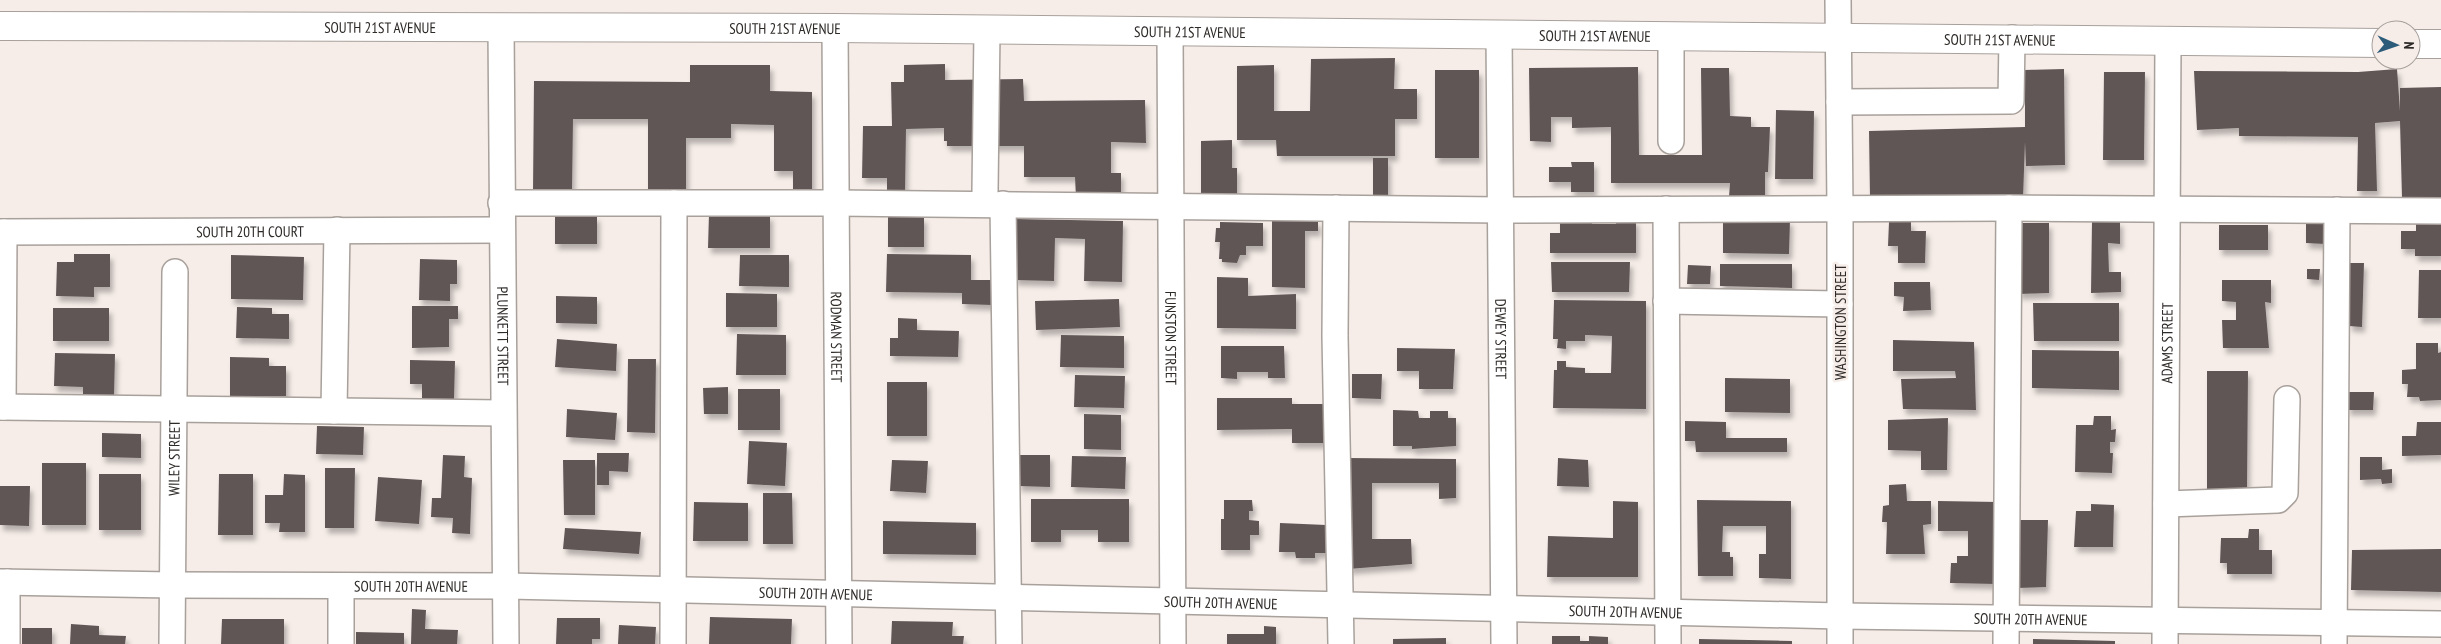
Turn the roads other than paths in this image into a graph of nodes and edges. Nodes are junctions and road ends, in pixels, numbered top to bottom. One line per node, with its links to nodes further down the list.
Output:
1 (1838, 0): 9 (street, WASHINGTON STREET)
2 (0, 26): 3 (main road, SOUTH 21ST AVENUE)
3 (501, 28): 4 (main road, SOUTH 21ST AVENUE); 18 (street, PLUNKETT STREET)
4 (835, 28): 5 (main road, SOUTH 21ST AVENUE); 20 (street, RODMAN STREET)
5 (986, 30): 6 (main road, SOUTH 21ST AVENUE); 17 (street)
6 (1170, 32): 7 (main road, SOUTH 21ST AVENUE); 21 (street, FUNSTON STREET)
7 (1499, 34): 8 (main road, SOUTH 21ST AVENUE); 27 (street, DEWEY STREET)
8 (1670, 36): 9 (main road, SOUTH 21ST AVENUE); 16 (street)
9 (1838, 36): 10 (main road, SOUTH 21ST AVENUE); 15 (street, WASHINGTON STREET)
10 (2012, 38): 11 (main road, SOUTH 21ST AVENUE); 15 (street)
11 (2168, 40): 12 (main road, SOUTH 21ST AVENUE); 26 (street, ADAMS STREET)
12 (2371, 43)
13 (2421, 44): 14 (main road)
14 (2441, 44)
15 (1839, 102): 25 (street, WASHINGTON STREET)
16 (1671, 141)
17 (994, 198): 20 (street); 21 (street); 48 (street)
18 (501, 203): 19 (street); 31 (street, PLUNKETT STREET)
19 (674, 203): 20 (street); 46 (street)
20 (836, 203): 47 (street, RODMAN STREET)
21 (1171, 206): 22 (street); 49 (street, FUNSTON STREET)
22 (1336, 208): 27 (street); 50 (street)
23 (2009, 208): 25 (street); 26 (street); 54 (street)
24 (1666, 209): 25 (street); 27 (street); 34 (street)
25 (1840, 209): 35 (street, WASHINGTON STREET)
26 (2168, 209): 28 (street); 41 (street, ADAMS STREET)
27 (1501, 210): 51 (street, DEWEY STREET)
28 (2337, 210): 29 (street); 57 (street)
29 (2441, 211)
30 (337, 230): 31 (street, SOUTH 20TH COURT); 32 (street, SOUTH 20TH COURT); 39 (street)
31 (501, 230): 40 (street, PLUNKETT STREET)
32 (2, 232): 37 (street)
33 (176, 272): 38 (street, WILEY STREET)
34 (1666, 301): 35 (street); 52 (street)
35 (1840, 304): 53 (street, WASHINGTON STREET)
36 (2287, 399): 41 (street)
37 (2, 407): 38 (street)
38 (174, 408): 39 (street); 43 (street, WILEY STREET)
39 (334, 411): 40 (street)
40 (504, 413): 45 (street, PLUNKETT STREET)
41 (2166, 504): 55 (street, ADAMS STREET)
42 (4, 582): 43 (street, SOUTH 20TH AVENUE); 58 (street)
43 (171, 585): 44 (street, SOUTH 20TH AVENUE); 59 (street, WILEY STREET)
44 (341, 586): 45 (street, SOUTH 20TH AVENUE); 60 (street)
45 (506, 586): 46 (street, SOUTH 20TH AVENUE); 61 (street, PLUNKETT STREET)
46 (673, 589): 47 (street, SOUTH 20TH AVENUE); 62 (street)
47 (839, 592): 48 (street, SOUTH 20TH AVENUE); 63 (street, RODMAN STREET)
48 (1010, 596): 49 (street, SOUTH 20TH AVENUE); 64 (street)
49 (1173, 600): 50 (street, SOUTH 20TH AVENUE); 65 (street, FUNSTON STREET)
50 (1341, 603): 51 (street, SOUTH 20TH AVENUE); 66 (street)
51 (1504, 606): 52 (street, SOUTH 20TH AVENUE); 67 (street, DEWEY STREET)
52 (1667, 611): 53 (street, SOUTH 20TH AVENUE); 68 (street)
53 (1840, 616): 54 (street, SOUTH 20TH AVENUE); 69 (street, WASHINGTON STREET)
54 (2006, 618): 55 (street, SOUTH 20TH AVENUE); 70 (street)
55 (2165, 620): 57 (street, SOUTH 20TH AVENUE); 71 (street, ADAMS STREET)
56 (2441, 624): 57 (street, SOUTH 20TH AVENUE)
57 (2334, 633)
58 (7, 644)
59 (172, 644)
60 (342, 644)
61 (506, 644)
62 (674, 644)
63 (839, 644)
64 (1010, 644)
65 (1173, 644)
66 (1341, 644)
67 (1504, 644)
68 (1668, 644)
69 (1840, 644)
70 (2006, 644)
71 (2165, 644)

